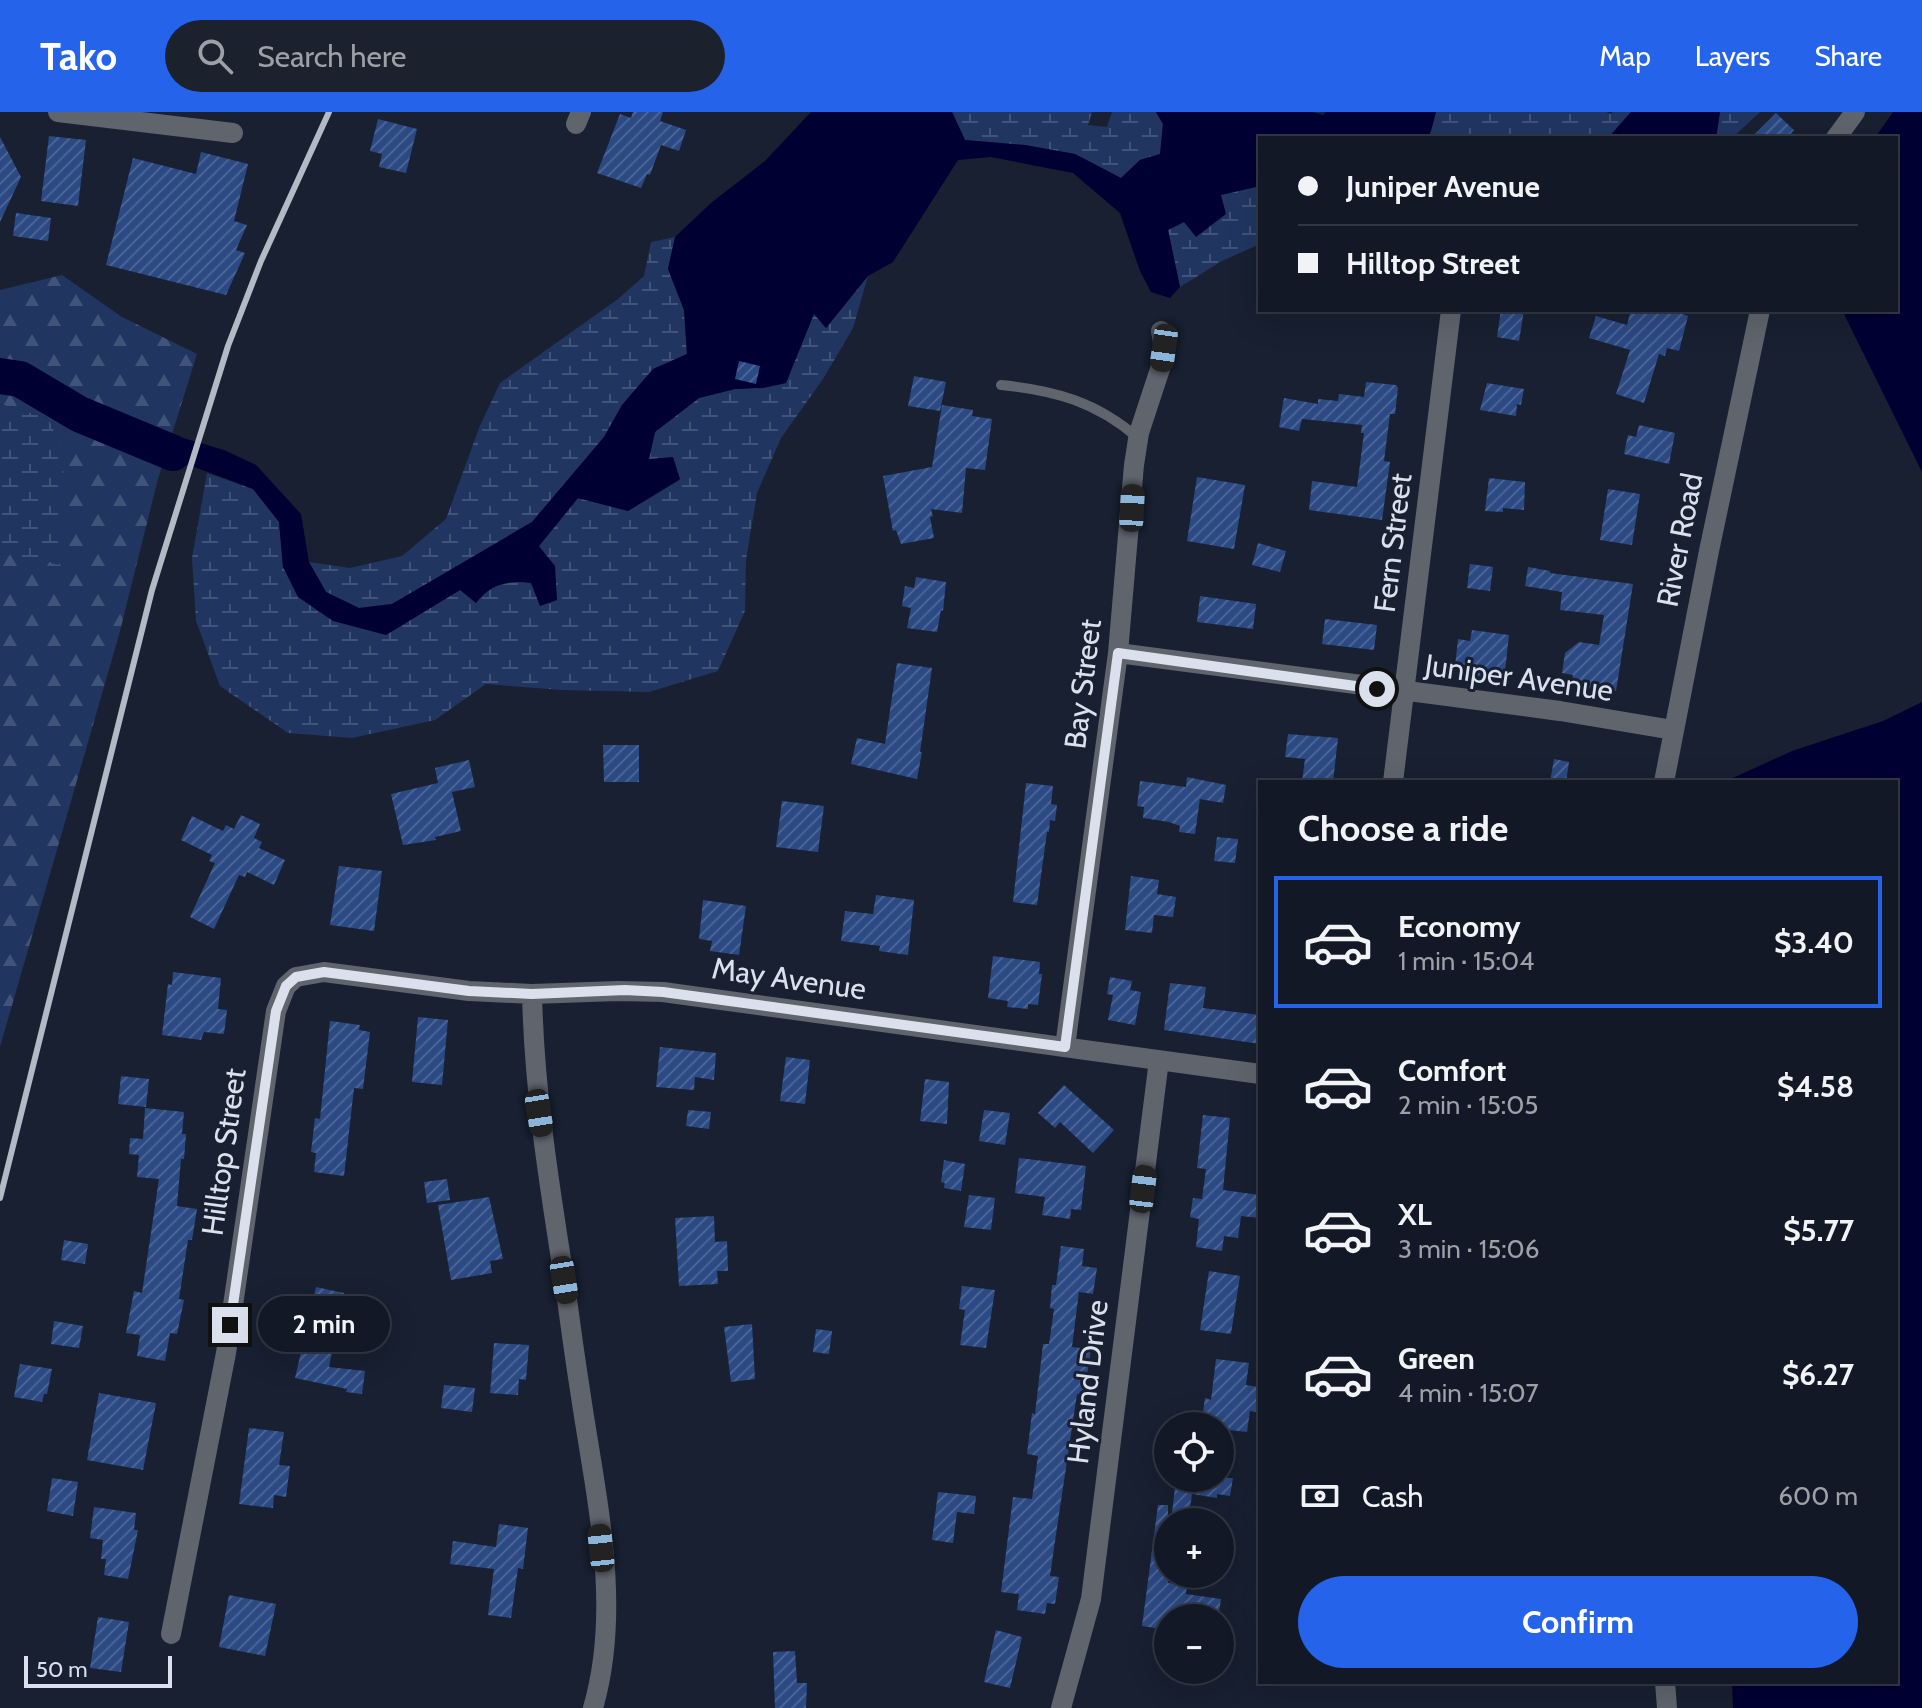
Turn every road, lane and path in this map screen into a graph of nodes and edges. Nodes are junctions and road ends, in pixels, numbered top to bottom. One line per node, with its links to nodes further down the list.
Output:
1 (58, 112): 3 (street)
2 (1855, 112): 4 (street)
3 (233, 133)
4 (1837, 136)
5 (1451, 312): 11 (street, Fern Street)
6 (1760, 312): 12 (street, River Road)
7 (1161, 331): 9 (street, Bay Street)
8 (1001, 385): 9 (lane)
9 (1138, 438): 10 (street, Bay Street)
10 (1118, 653): 11 (street, Juniper Avenue); 17 (street, Bay Street)
11 (1405, 692): 12 (street, Juniper Avenue); 13 (street, Fern Street)
12 (1673, 730): 14 (street, River Road)
13 (1393, 780)
14 (1664, 780)
15 (307, 973): 16 (street, May Avenue); 20 (street, Hilltop Street)
16 (532, 994): 17 (street, May Avenue); 22 (street)
17 (1065, 1047): 18 (street, May Avenue)
18 (1159, 1060): 19 (street, May Avenue); 23 (street, Hyland Drive)
19 (1258, 1074)
20 (171, 1634)
21 (1665, 1684): 24 (street)
22 (593, 1708)
23 (1061, 1708)
24 (1667, 1708)

